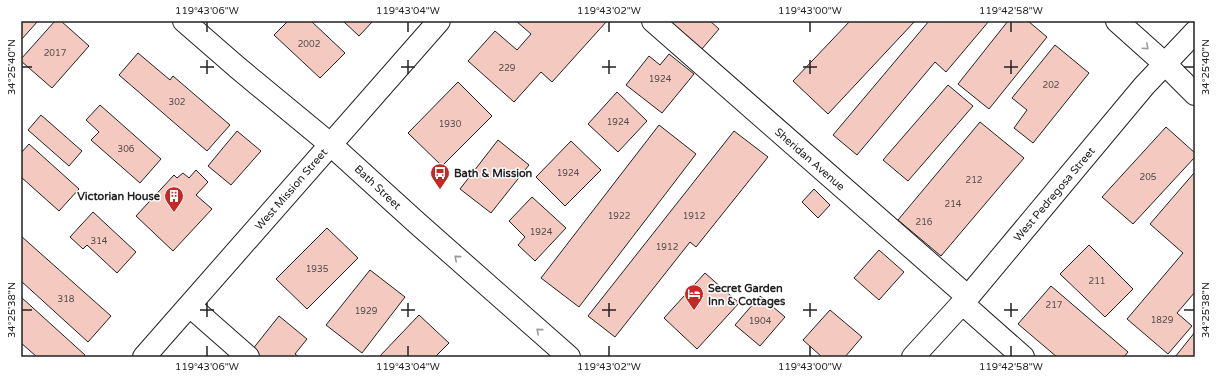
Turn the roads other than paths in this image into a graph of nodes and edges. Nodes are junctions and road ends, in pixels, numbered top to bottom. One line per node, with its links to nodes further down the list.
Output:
1 (184, 21): 8 (street, Bath Street)
2 (439, 21): 8 (street, West Mission Street)
3 (653, 21): 9 (street, Sheridan Avenue)
4 (1117, 21): 6 (street, one-way to 6)
5 (1195, 32): 6 (street, West Pedregosa Street)
6 (1165, 64): 7 (street); 9 (street, West Pedregosa Street)
7 (1195, 94)
8 (330, 144): 10 (street, West Mission Street); 13 (street, Bath Street, one-way to 8)
9 (965, 300): 14 (street, West Pedregosa Street); 15 (street, Sheridan Avenue)
10 (190, 306): 11 (street, West Mission Street); 12 (street)
11 (144, 357)
12 (248, 357)
13 (569, 357)
14 (913, 357)
15 (1023, 357)

